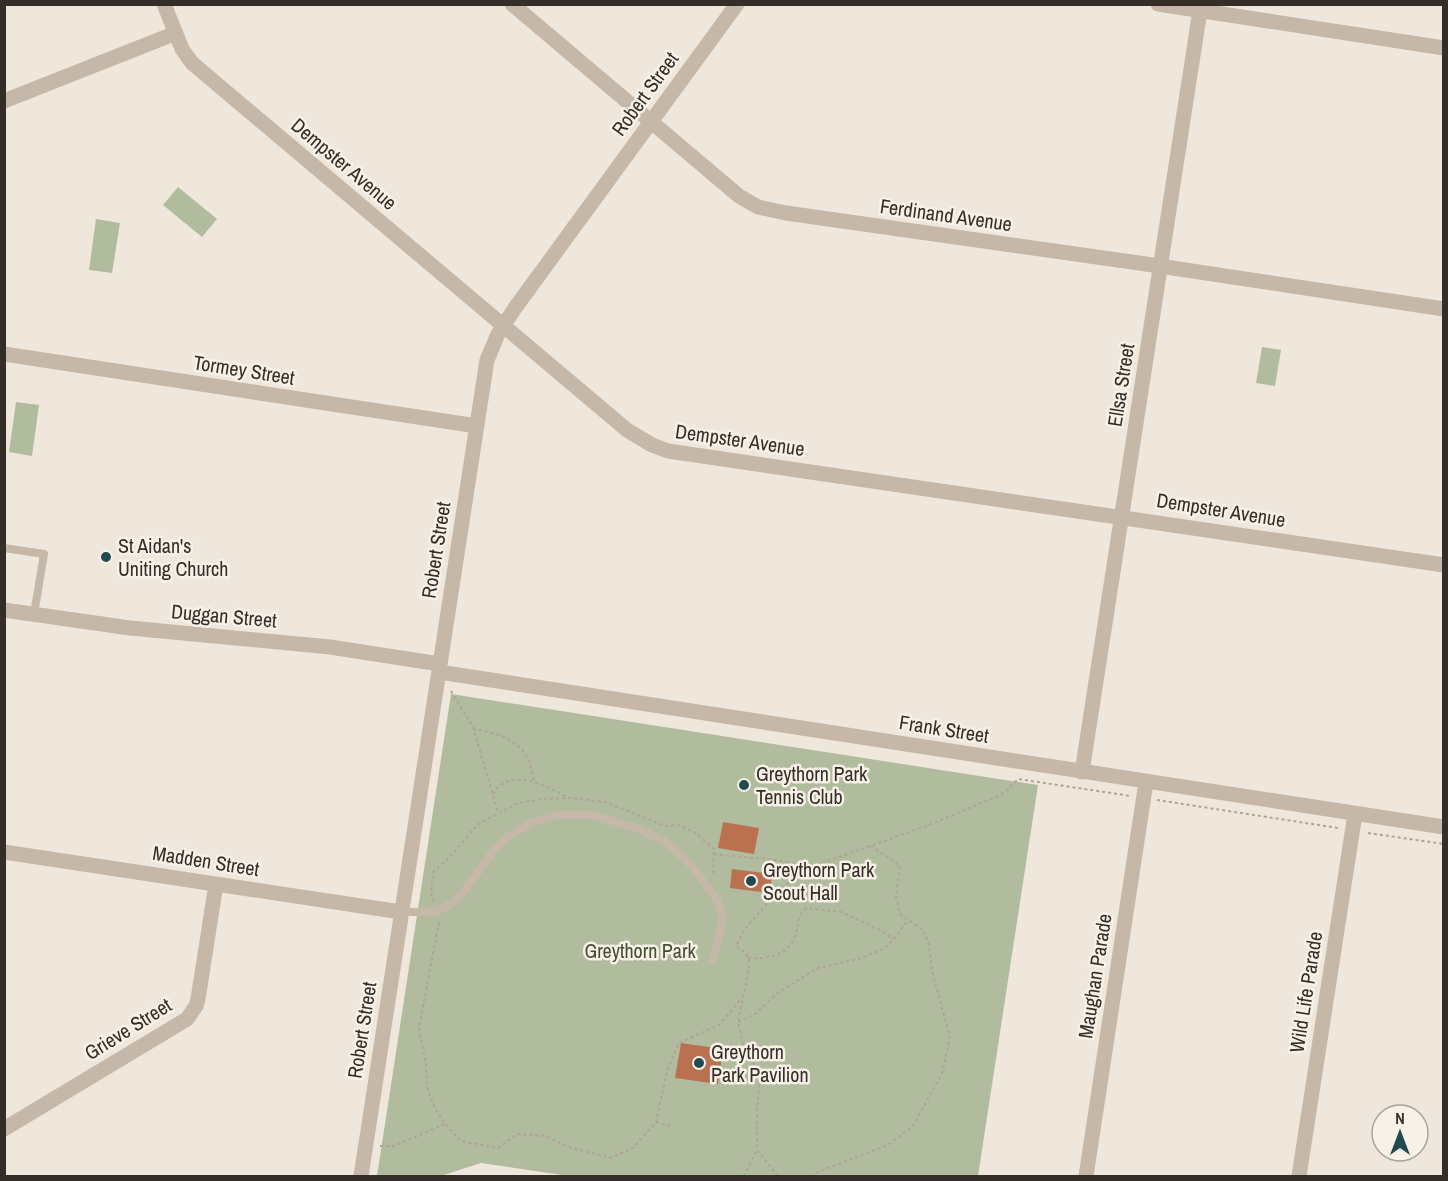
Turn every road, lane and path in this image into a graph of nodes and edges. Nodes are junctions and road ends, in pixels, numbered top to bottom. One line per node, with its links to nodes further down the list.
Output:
1 (164, 4): 6 (street, Dempster Avenue)
2 (513, 4): 9 (street, Ferdinand Avenue)
3 (737, 4): 9 (street, Robert Street)
4 (1158, 4): 5 (street)
5 (1201, 8): 7 (street); 10 (street, Ellsa Street)
6 (176, 33): 8 (street); 12 (street, Dempster Avenue)
7 (1443, 48)
8 (4, 101)
9 (652, 122): 10 (street, Ferdinand Avenue); 12 (street, Robert Street)
10 (1160, 266): 11 (street, Ferdinand Avenue); 15 (street, Ellsa Street)
11 (1443, 309)
12 (503, 326): 14 (street, Robert Street); 15 (street, Dempster Avenue)
13 (4, 354): 14 (street, Tormey Street)
14 (477, 426): 20 (street, Robert Street)
15 (1121, 516): 17 (street, Dempster Avenue); 23 (street, Ellsa Street)
16 (4, 548): 19 (lane)
17 (1443, 565)
18 (4, 610): 19 (street, Duggan Street)
19 (34, 614): 20 (street, Duggan Street)
20 (440, 668): 23 (street, Frank Street); 36 (street, Robert Street)
21 (450, 689): 22 (path)
22 (473, 729): 24 (path); 26 (path)
23 (1082, 772): 25 (street, Frank Street)
24 (534, 782): 26 (path); 27 (path)
25 (1146, 782): 29 (street, Frank Street); 54 (street, Maughan Parade)
26 (492, 795): 28 (path)
27 (571, 798): 28 (path); 32 (path)
28 (498, 813): 37 (path)
29 (1355, 814): 30 (street, Frank Street); 55 (street, Wild Life Parade)
30 (1443, 828)
31 (4, 852): 35 (street, Madden Street)
32 (714, 854): 33 (path); 34 (path)
33 (812, 867): 38 (path); 40 (path)
34 (712, 878)
35 (216, 884): 36 (street, Madden Street); 47 (street, Grieve Street)
36 (401, 912): 37 (lane); 50 (street, Robert Street)
37 (436, 912): 41 (lane); 45 (path)
38 (908, 920): 39 (path); 53 (path)
39 (894, 939): 40 (path); 43 (path)
40 (748, 958): 42 (path)
41 (713, 961)
42 (742, 998): 43 (path); 44 (path)
43 (738, 1022): 49 (path)
44 (656, 1122): 45 (path); 46 (path)
45 (445, 1124): 48 (path)
46 (670, 1126)
47 (4, 1129)
48 (380, 1146)
49 (757, 1150): 51 (path); 52 (path)
50 (361, 1176)
51 (744, 1176)
52 (778, 1176)
53 (811, 1176)
54 (1086, 1176)
55 (1299, 1176)

